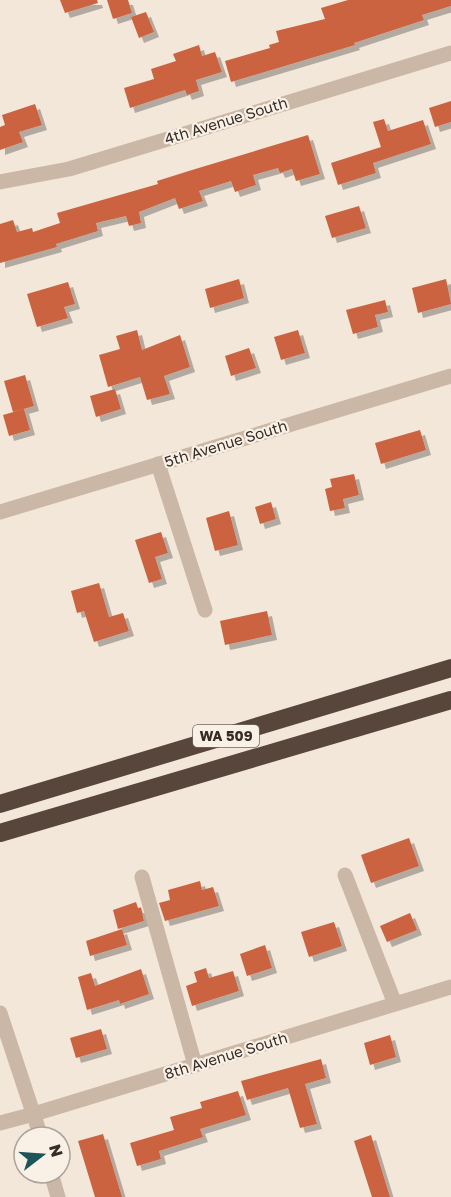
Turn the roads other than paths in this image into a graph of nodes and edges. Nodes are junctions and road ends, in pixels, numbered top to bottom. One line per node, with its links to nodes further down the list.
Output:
1 (451, 53): 2 (street, 4th Avenue South)
2 (0, 182)
3 (451, 376): 4 (street, 5th Avenue South)
4 (158, 464): 5 (street, 5th Avenue South); 6 (street)
5 (0, 512)
6 (205, 610)
7 (451, 668): 9 (highway, WA 509)
8 (451, 700): 10 (highway, WA 509)
9 (0, 804)
10 (0, 833)
11 (345, 875): 14 (street)
12 (142, 877): 16 (street)
13 (451, 987): 14 (street, 8th Avenue South)
14 (395, 1004): 16 (street, 8th Avenue South)
15 (0, 1013): 17 (street)
16 (195, 1065): 17 (street, 8th Avenue South)
17 (34, 1114): 18 (street, 8th Avenue South); 19 (street)
18 (0, 1123)
19 (37, 1125)

